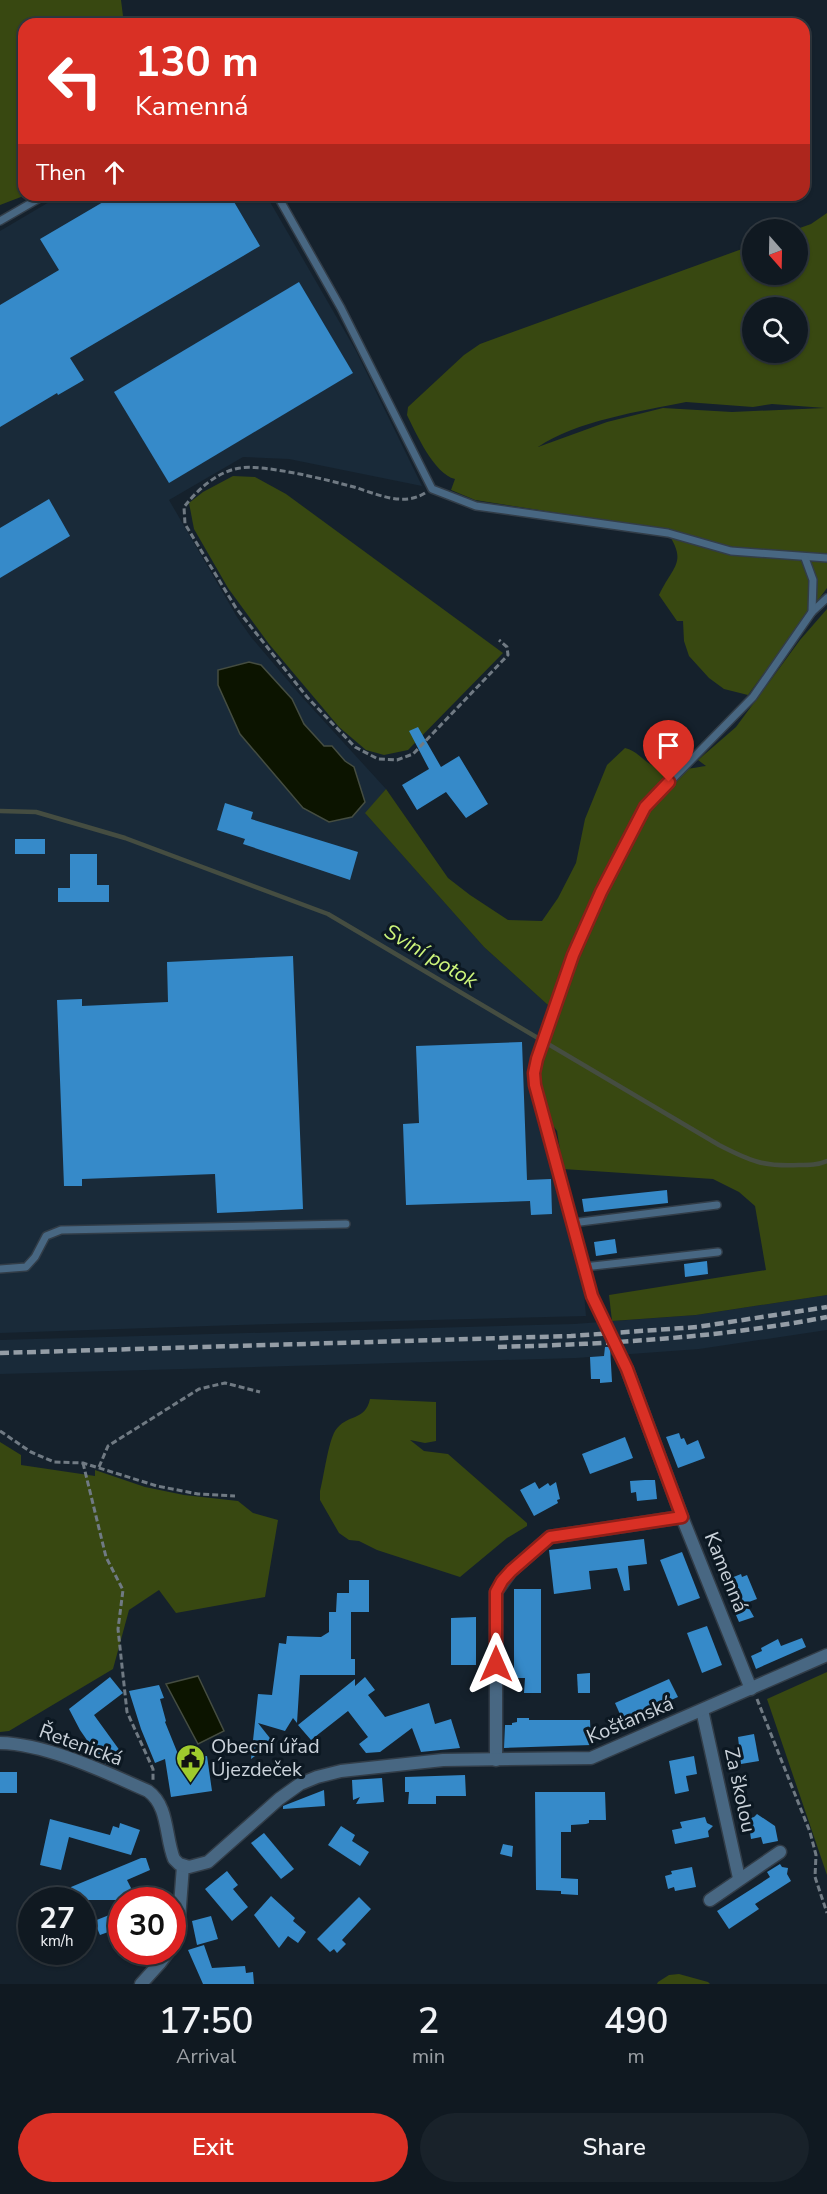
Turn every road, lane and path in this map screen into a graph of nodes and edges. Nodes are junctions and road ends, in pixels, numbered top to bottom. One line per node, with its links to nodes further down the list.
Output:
1 (35, 201): 3 (lane)
2 (281, 201): 4 (lane)
3 (0, 221)
4 (432, 489): 5 (lane); 9 (path)
5 (806, 558): 6 (lane); 8 (lane)
6 (827, 558)
7 (827, 598): 8 (lane)
8 (812, 612): 11 (lane)
9 (499, 640)
10 (717, 1205): 11 (lane)
11 (573, 1223): 14 (lane)
12 (346, 1224): 15 (lane)
13 (718, 1252): 14 (lane)
14 (584, 1267): 16 (lane)
15 (0, 1269)
16 (627, 1369): 22 (street, Kamenná)
17 (260, 1392): 20 (path)
18 (0, 1431): 19 (path)
19 (83, 1463): 20 (path); 28 (path)
20 (99, 1468): 21 (path)
21 (234, 1496)
22 (682, 1517): 24 (street, Kamenná); 27 (street)
23 (827, 1655): 24 (street, Košťanská)
24 (751, 1689): 25 (street, Košťanská); 34 (path)
25 (702, 1710): 27 (street, Košťanská); 31 (street, Za školou)
26 (0, 1743): 28 (street, Řetenická)
27 (496, 1760): 30 (street, Košťanská)
28 (148, 1791): 30 (street)
29 (780, 1852): 31 (street, Za školou)
30 (183, 1866): 32 (street)
31 (740, 1878): 33 (street, Za školou)
32 (181, 1887)
33 (710, 1900)
34 (827, 1913)
35 (158, 1965): 36 (street)
36 (141, 1984)

